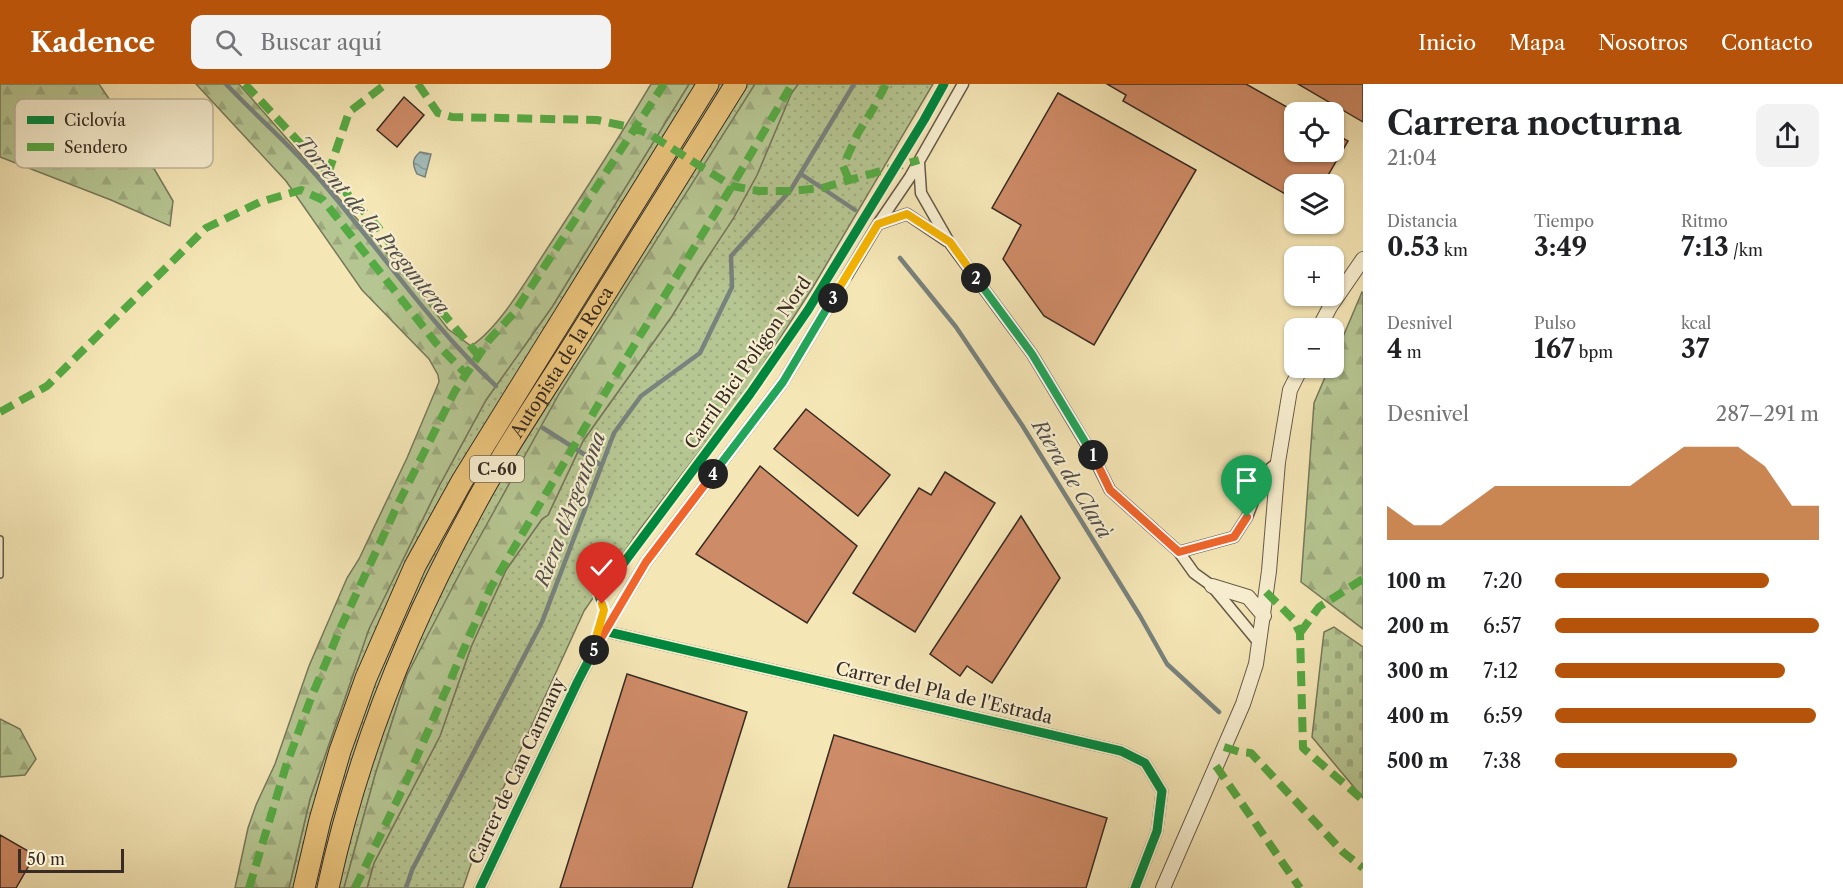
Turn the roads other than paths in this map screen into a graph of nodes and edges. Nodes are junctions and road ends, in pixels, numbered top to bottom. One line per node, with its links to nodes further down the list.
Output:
1 (708, 84): 18 (highway, Autopista de la Roca / C-60)
2 (736, 84): 19 (highway, Autopista de la Roca / C-60)
3 (963, 84): 4 (street, Carrer de Can Carmany)
4 (919, 160): 5 (street, Carrer de Can Carmany); 6 (street)
5 (878, 224): 6 (street); 16 (street, Carrer de Can Carmany)
6 (950, 242): 12 (street)
7 (1363, 259): 8 (street)
8 (1324, 318)
9 (1296, 378): 10 (street)
10 (1278, 462): 12 (street); 15 (street)
11 (0, 539): 13 (lane)
12 (1179, 552): 14 (street)
13 (0, 575)
14 (1212, 586): 15 (street); 17 (street)
15 (1264, 615): 17 (street)
16 (604, 631): 20 (street, Carrer de Can Carmany); 21 (street, Carrer del Pla de l'Estrada)
17 (1260, 644): 22 (street)
18 (304, 888)
19 (328, 888)
20 (480, 888)
21 (1135, 888)
22 (1163, 888)

